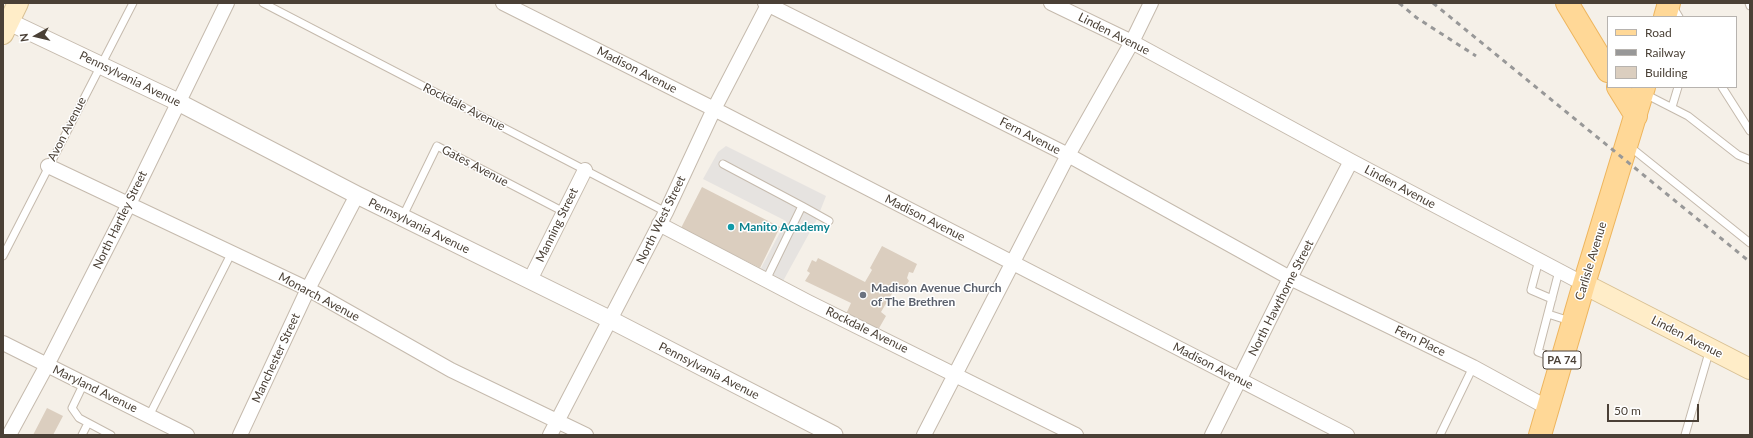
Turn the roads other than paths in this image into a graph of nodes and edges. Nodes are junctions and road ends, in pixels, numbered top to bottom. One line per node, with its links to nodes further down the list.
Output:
1 (18, 3): 13 (main road)
2 (134, 3): 15 (lane, Avon Avenue)
3 (227, 3): 21 (street, North Hartley Street)
4 (263, 3): 32 (lane, Rockdale Avenue)
5 (503, 3): 23 (street, Madison Avenue)
6 (767, 3): 23 (street, North West Street); 27 (street, Fern Avenue)
7 (1052, 3): 14 (street, Linden Avenue)
8 (1151, 3): 14 (street)
9 (1567, 3): 16 (main road)
10 (1670, 3): 11 (main road); 12 (lane)
11 (1665, 16)
12 (1678, 16)
13 (5, 25): 15 (street, Pennsylvania Avenue)
14 (1132, 42): 27 (street); 29 (street, Linden Avenue)
15 (100, 65): 21 (street, Pennsylvania Avenue); 31 (lane, Avon Avenue)
16 (1607, 69)
17 (1619, 88): 24 (main road)
18 (1678, 88): 22 (lane)
19 (1723, 88): 25 (lane)
20 (1643, 90): 22 (lane); 24 (main road, Carlisle Avenue / PA 74)
21 (178, 102): 33 (street, Pennsylvania Avenue); 34 (street, North Hartley Street)
22 (1672, 107): 28 (lane)
23 (714, 109): 38 (street, North West Street); 44 (street, Madison Avenue)
24 (1636, 116): 26 (main road, Carlisle Avenue / PA 74)
25 (1750, 131)
26 (1628, 144): 40 (lane); 49 (main road, Carlisle Avenue / PA 74)
27 (1068, 155): 44 (street); 46 (street, Fern Avenue)
28 (1750, 160)
29 (1352, 161): 43 (street, Linden Avenue); 46 (street, North Hawthorne Street)
30 (723, 164): 35 (lane)
31 (48, 166): 34 (street, Monarch Avenue); 42 (lane, Avon Avenue)
32 (585, 170): 36 (street, Manning Street); 38 (lane, Rockdale Avenue)
33 (357, 195): 37 (street, Pennsylvania Avenue); 50 (street, Manchester Street)
34 (129, 204): 41 (street, Monarch Avenue); 58 (street, North Hartley Street)
35 (802, 206): 39 (lane); 48 (lane)
36 (564, 212): 37 (lane, Gates Avenue); 47 (street, Manning Street)
37 (402, 218): 47 (street, Pennsylvania Avenue)
38 (662, 218): 48 (street, Rockdale Avenue); 53 (street, North West Street)
39 (829, 221)
40 (1750, 244)
41 (231, 254): 50 (street, Monarch Avenue); 65 (lane)
42 (3, 256)
43 (1539, 260): 45 (street, Linden Avenue); 51 (lane)
44 (1012, 264): 61 (street); 62 (street, Madison Avenue)
45 (1559, 271): 49 (street, Linden Avenue); 51 (lane)
46 (1290, 278): 59 (street, Fern Place); 62 (street, North Hawthorne Street)
47 (530, 280): 53 (street, Pennsylvania Avenue)
48 (766, 280): 61 (street, Rockdale Avenue)
49 (1584, 284): 54 (main road, Carlisle Avenue / PA 74); 56 (main road, Linden Avenue)
50 (308, 289): 66 (street, Monarch Avenue); 73 (street, Manchester Street)
51 (1552, 299): 52 (lane)
52 (1548, 314): 54 (lane); 57 (lane)
53 (610, 320): 66 (street, North West Street); 76 (street, Pennsylvania Avenue)
54 (1573, 322): 57 (main road, Carlisle Avenue / PA 74)
55 (3, 343): 58 (street, Maryland Avenue)
56 (1710, 348): 60 (main road, Linden Avenue); 68 (lane)
57 (1562, 361): 64 (main road, Carlisle Avenue / PA 74)
58 (47, 365): 63 (street, Maryland Avenue); 69 (street, North Hartley Street)
59 (1473, 367): 64 (street, Fern Place); 81 (lane)
60 (1750, 369)
61 (957, 375): 77 (street); 78 (street, Rockdale Avenue)
62 (1239, 379): 79 (street, North Hawthorne Street); 80 (street, Madison Avenue)
63 (84, 382): 65 (street, Maryland Avenue); 67 (lane)
64 (1548, 408): 82 (main road, Carlisle Avenue / PA 74)
65 (149, 416): 72 (street, Maryland Avenue)
66 (558, 421): 74 (street, North West Street); 75 (street, Monarch Avenue)
67 (88, 423): 70 (lane); 71 (lane)
68 (1686, 434)
69 (10, 435)
70 (82, 435)
71 (111, 435)
72 (188, 435)
73 (240, 435)
74 (550, 435)
75 (586, 435)
76 (834, 435)
77 (924, 435)
78 (1076, 435)
79 (1212, 435)
80 (1347, 435)
81 (1440, 435)
82 (1540, 435)

